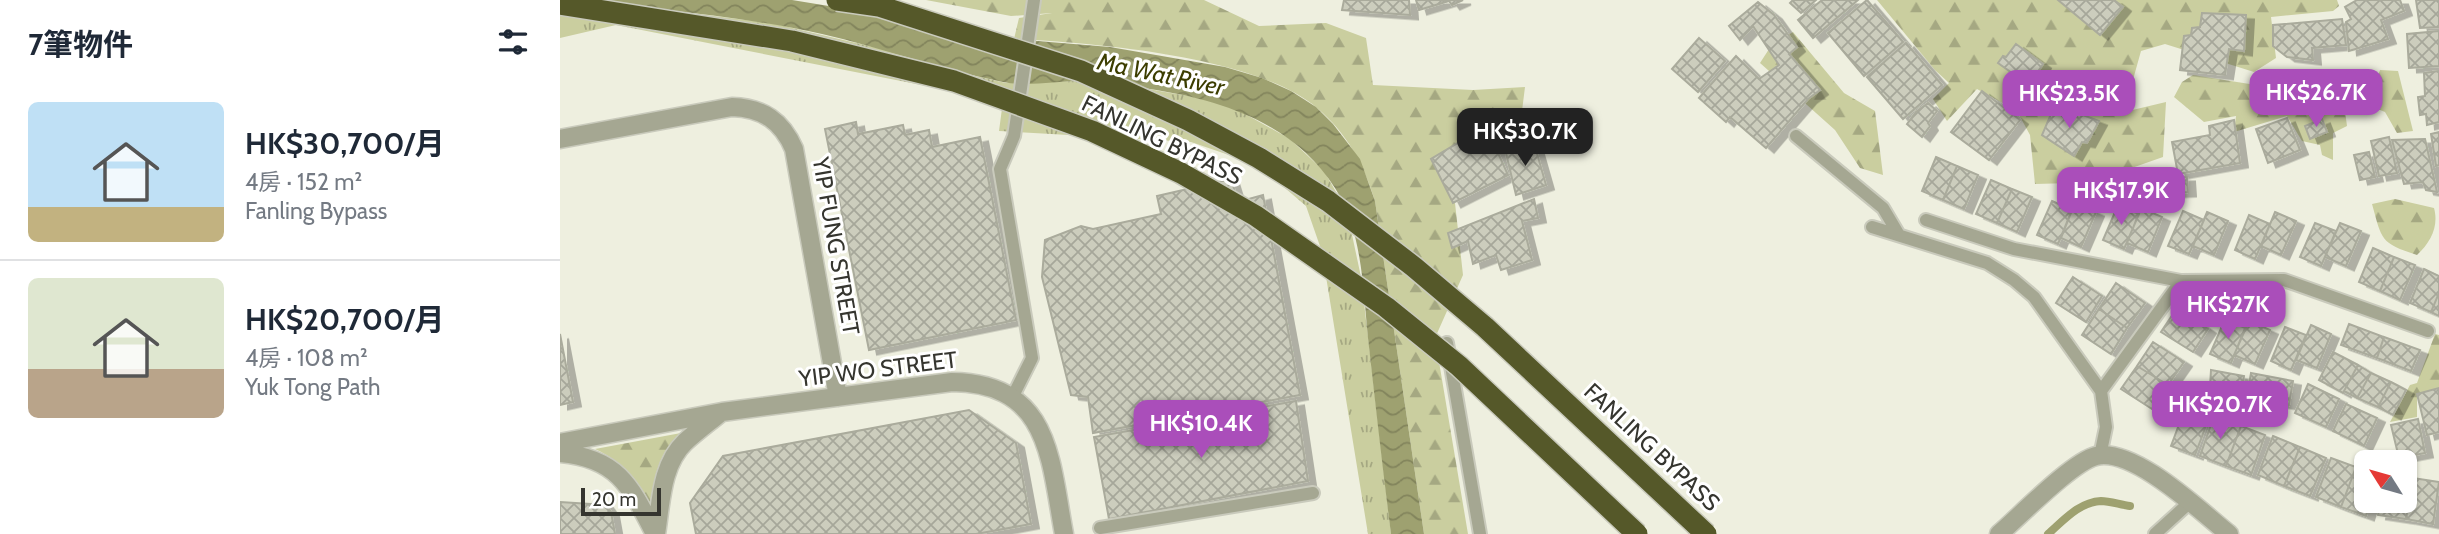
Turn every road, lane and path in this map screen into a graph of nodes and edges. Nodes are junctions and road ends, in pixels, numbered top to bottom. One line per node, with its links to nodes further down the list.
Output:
1 (837, 0): 26 (highway, FANLING BYPASS, bridge)
2 (1034, 0): 14 (lane, bridge)
3 (560, 5): 25 (highway, FANLING BYPASS, bridge)
4 (1796, 136): 8 (lane)
5 (560, 139): 13 (street, YIP FUNG STREET)
6 (1926, 220): 9 (lane)
7 (1872, 227): 8 (lane)
8 (1899, 235): 12 (lane)
9 (2181, 281): 10 (lane); 12 (lane)
10 (2428, 331)
11 (1447, 343): 24 (lane)
12 (2101, 391): 18 (lane)
13 (838, 397): 14 (street, YIP WO STREET); 15 (street, YIP WO STREET)
14 (1012, 398): 23 (street, YIP WO STREET)
15 (722, 412): 16 (street, YIP WO STREET); 22 (street)
16 (560, 443)
17 (560, 453): 22 (street)
18 (2100, 456): 20 (street); 27 (street)
19 (1313, 493): 21 (lane)
20 (2189, 503): 28 (lane); 29 (street)
21 (1100, 528)
22 (655, 534)
23 (1063, 534)
24 (1480, 534)
25 (1637, 534)
26 (1706, 534)
27 (1999, 534)
28 (2155, 534)
29 (2229, 534)

